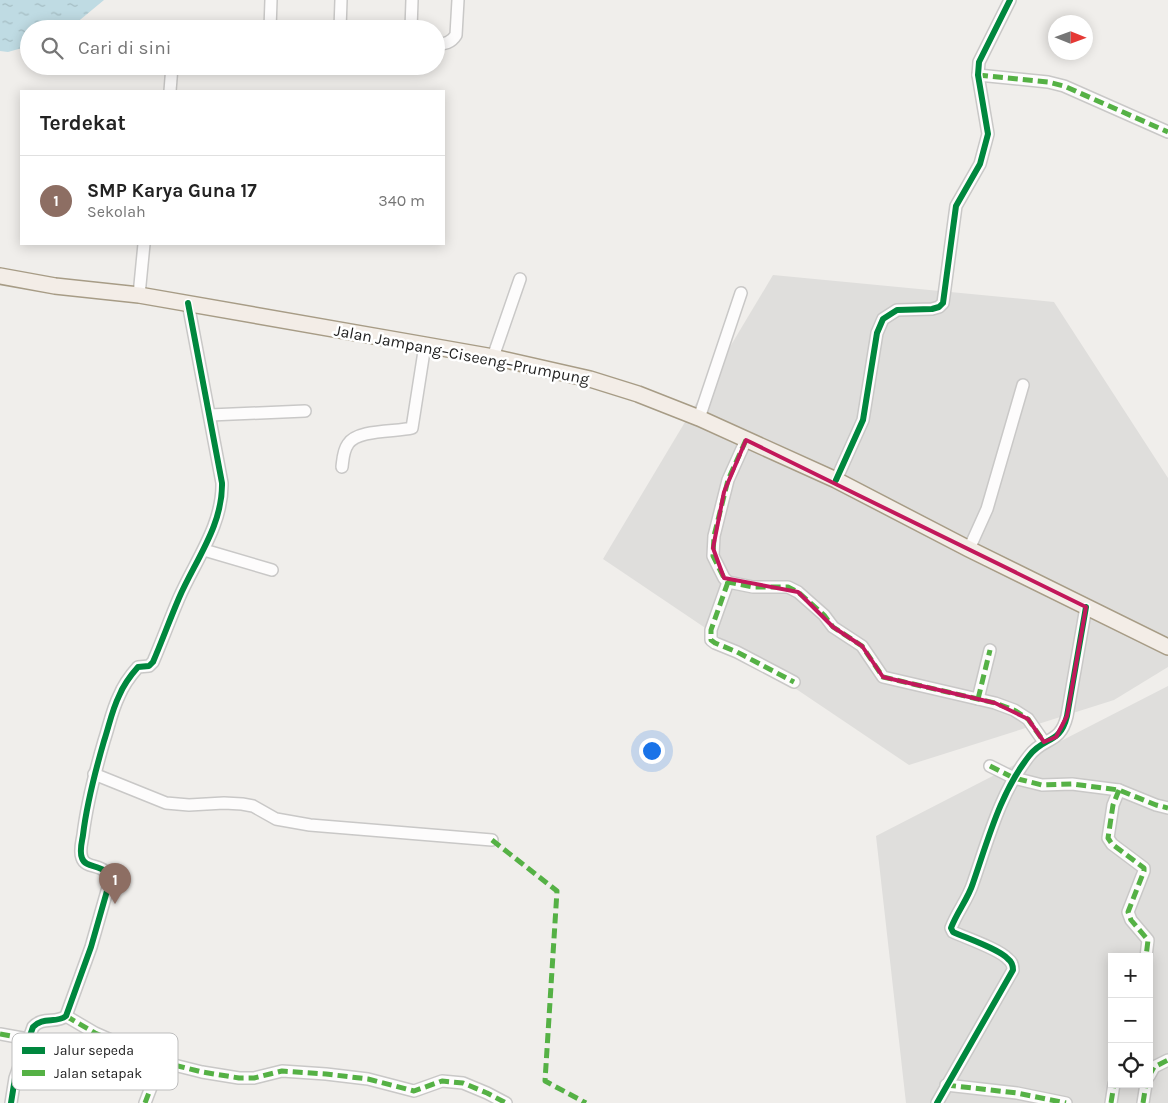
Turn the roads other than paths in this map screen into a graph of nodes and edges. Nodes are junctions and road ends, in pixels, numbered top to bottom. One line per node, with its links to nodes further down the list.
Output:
1 (272, 0): 6 (street)
2 (342, 0): 7 (street)
3 (412, 0): 8 (street)
4 (458, 0): 9 (street)
5 (1010, 0): 11 (street)
6 (271, 20)
7 (341, 20)
8 (411, 20)
9 (445, 44)
10 (171, 75): 12 (street)
11 (978, 75): 13 (street); 28 (street)
12 (170, 90)
13 (1168, 132)
14 (144, 245): 18 (street)
15 (0, 276): 18 (main road, Jalan Jampang–Ciseeng–Prumpung)
16 (520, 279): 21 (street)
17 (741, 293): 25 (street)
18 (139, 294): 19 (main road, Jalan Jampang–Ciseeng–Prumpung)
19 (188, 302): 20 (main road, Jalan Jampang–Ciseeng–Prumpung); 24 (street)
20 (425, 345): 21 (main road, Jalan Jampang–Ciseeng–Prumpung); 27 (street)
21 (492, 357): 25 (main road, Jalan Jampang–Ciseeng–Prumpung)
22 (1024, 385): 29 (street)
23 (305, 412): 24 (street)
24 (210, 415): 30 (street)
25 (699, 418): 26 (main road, Jalan Jampang–Ciseeng–Prumpung)
26 (746, 440): 28 (main road, Jalan Jampang–Ciseeng–Prumpung); 32 (street)
27 (342, 467)
28 (836, 480): 29 (main road, Jalan Jampang–Ciseeng–Prumpung)
29 (969, 549): 33 (main road, Jalan Jampang–Ciseeng–Prumpung)
30 (204, 550): 31 (street); 40 (street)
31 (272, 570)
32 (728, 582): 36 (street); 37 (street)
33 (1086, 607): 34 (main road, Jalan Jampang–Ciseeng–Prumpung); 38 (street)
34 (1168, 647)
35 (990, 650): 37 (street)
36 (794, 682)
37 (978, 699): 38 (street)
38 (1044, 742): 41 (street)
39 (990, 766): 41 (street)
40 (94, 774): 44 (street); 46 (street)
41 (1014, 778): 42 (street); 52 (street)
42 (1119, 790): 43 (street); 45 (street)
43 (1168, 808)
44 (492, 840)
45 (1146, 953)
46 (66, 1016): 47 (street); 48 (street)
47 (30, 1033)
48 (95, 1033)
49 (1168, 1060): 51 (street)
50 (178, 1065): 59 (street)
51 (1153, 1069)
52 (946, 1085): 60 (street); 61 (street)
53 (1113, 1088): 62 (street)
54 (1145, 1088): 63 (street)
55 (13, 1090): 57 (street)
56 (149, 1090): 58 (street)
57 (11, 1103)
58 (144, 1103)
59 (506, 1103)
60 (937, 1103)
61 (1066, 1103)
62 (1111, 1103)
63 (1143, 1103)

